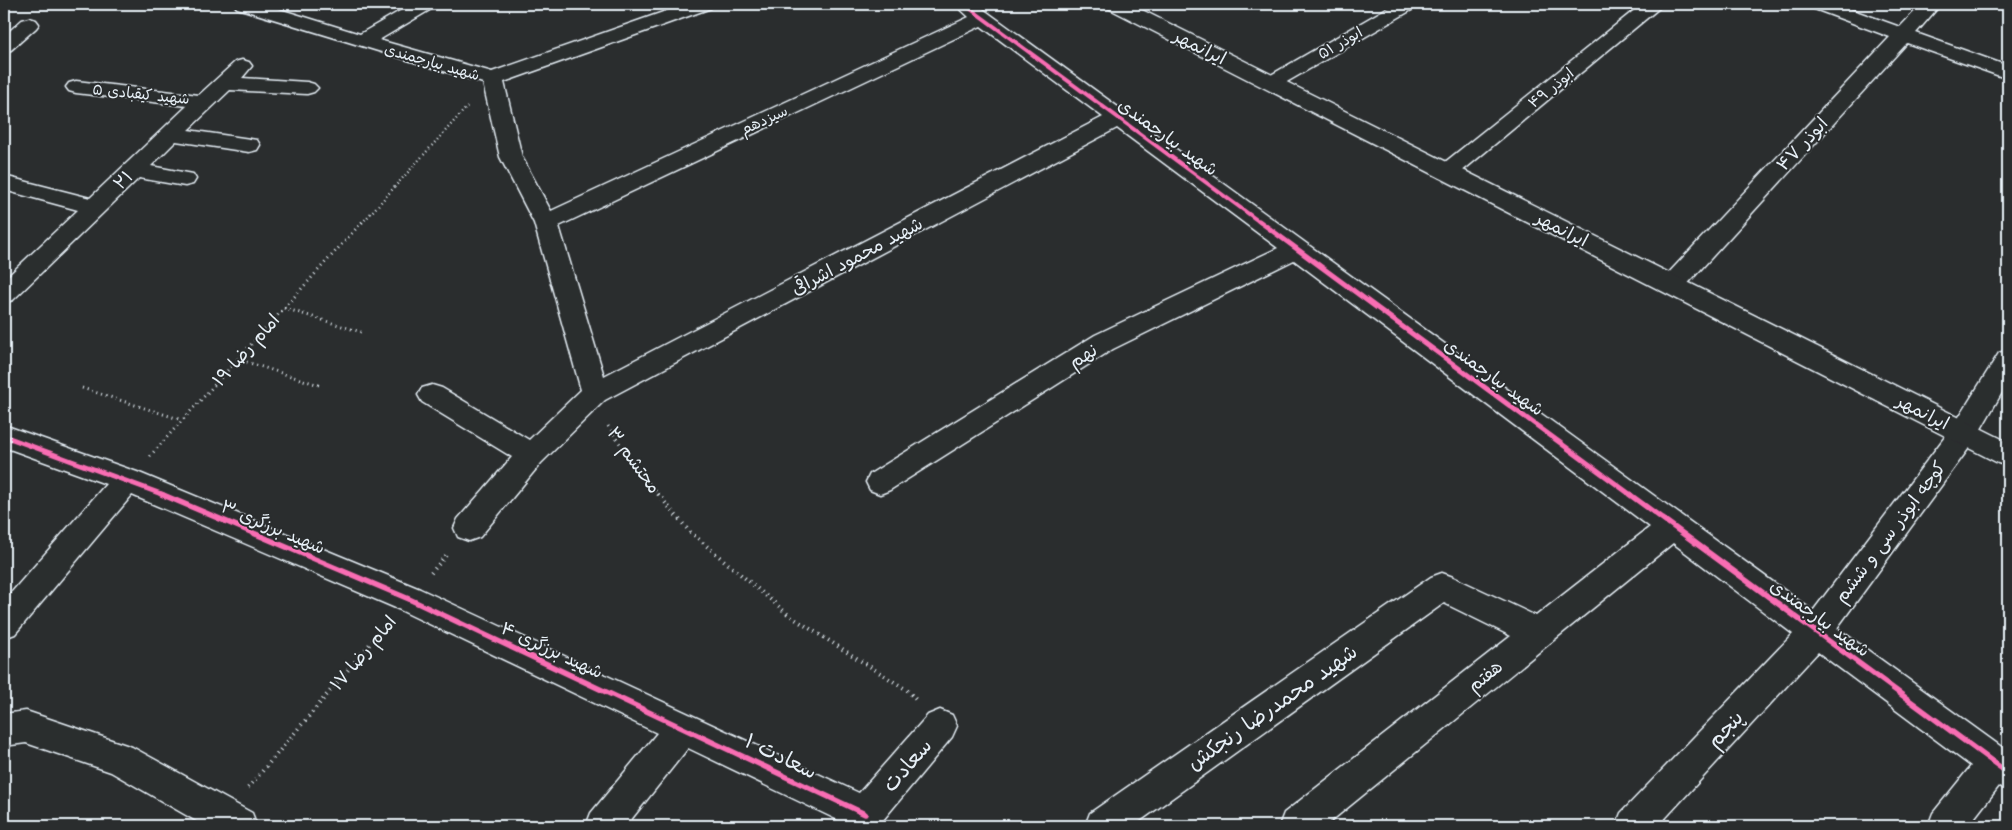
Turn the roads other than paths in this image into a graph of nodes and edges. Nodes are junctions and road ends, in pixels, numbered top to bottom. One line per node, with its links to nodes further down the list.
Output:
1 (244, 4): 12 (street, شهید بیارجمندی)
2 (426, 4): 12 (street)
3 (1115, 4): 18 (street, ایرانمهر)
4 (1408, 4): 18 (street, ابوذر ۵۱)
5 (1654, 4): 26 (street, ابوذر ۴۹)
6 (1819, 4): 11 (street)
7 (1932, 4): 11 (street, ابوذر ۴۷)
8 (695, 5): 16 (street, شهید بیارجمندی)
9 (973, 11): 22 (street, شهید بیارجمندی); 30 (street, سیزدهم)
10 (29, 24): 13 (street)
11 (1903, 35): 15 (street); 32 (street, ابوذر ۴۷)
12 (362, 41): 16 (street, شهید بیارجمندی)
13 (4, 46)
14 (242, 66): 17 (street, ۲۱)
15 (2008, 73)
16 (492, 79): 30 (street)
17 (224, 83): 20 (street); 21 (street, ۲۱)
18 (1271, 83): 26 (street, ایرانمهر)
19 (76, 88): 21 (street, ۵ شهید کیقبادی)
20 (307, 88)
21 (206, 102): 23 (street, ۲۱)
22 (1119, 118): 31 (street, شهید بیارجمندی); 35 (street, شهید محمود اشراقی)
23 (172, 134): 24 (street); 25 (street, ۲۱)
24 (249, 145)
25 (134, 170): 27 (street); 29 (street, ۲۱)
26 (1448, 172): 32 (street, ایرانمهر)
27 (185, 179)
28 (6, 183): 29 (street)
29 (95, 207): 33 (street, ۲۱)
30 (546, 223): 35 (street)
31 (1297, 249): 42 (street, نهم); 43 (street, شهید بیارجمندی)
32 (1672, 285): 37 (street, ایرانمهر)
33 (8, 286)
34 (2008, 360): 37 (street, کوچه ابوذر سی و ششم)
35 (595, 393): 39 (street)
36 (432, 395): 39 (street)
37 (1964, 432): 40 (street, ایرانمهر); 47 (street, کوچه ابوذر سی و ششم)
38 (4, 436): 41 (street, ۳ شهید برزگری)
39 (531, 455): 44 (street)
40 (2008, 455)
41 (127, 480): 45 (street, ۳ شهید برزگری); 46 (street)
42 (880, 482)
43 (1673, 526): 47 (street, شهید بیارجمندی); 48 (street, هفتم)
44 (469, 528)
45 (409, 599): 50 (street, ۴ شهید برزگری)
46 (4, 624)
47 (1816, 632): 52 (street, شهید بیارجمندی); 58 (street, پنجم)
48 (1538, 633): 56 (street, شهید محمدرضا رنجکش); 57 (street, هفتم)
49 (940, 726): 53 (street, سعادت)
50 (683, 727): 53 (street, ۱ سعادت); 55 (street)
51 (4, 730): 54 (street)
52 (2002, 768): 59 (street)
53 (859, 820)
54 (226, 823)
55 (604, 826)
56 (1103, 826)
57 (1296, 826)
58 (1634, 826)
59 (1946, 826)

